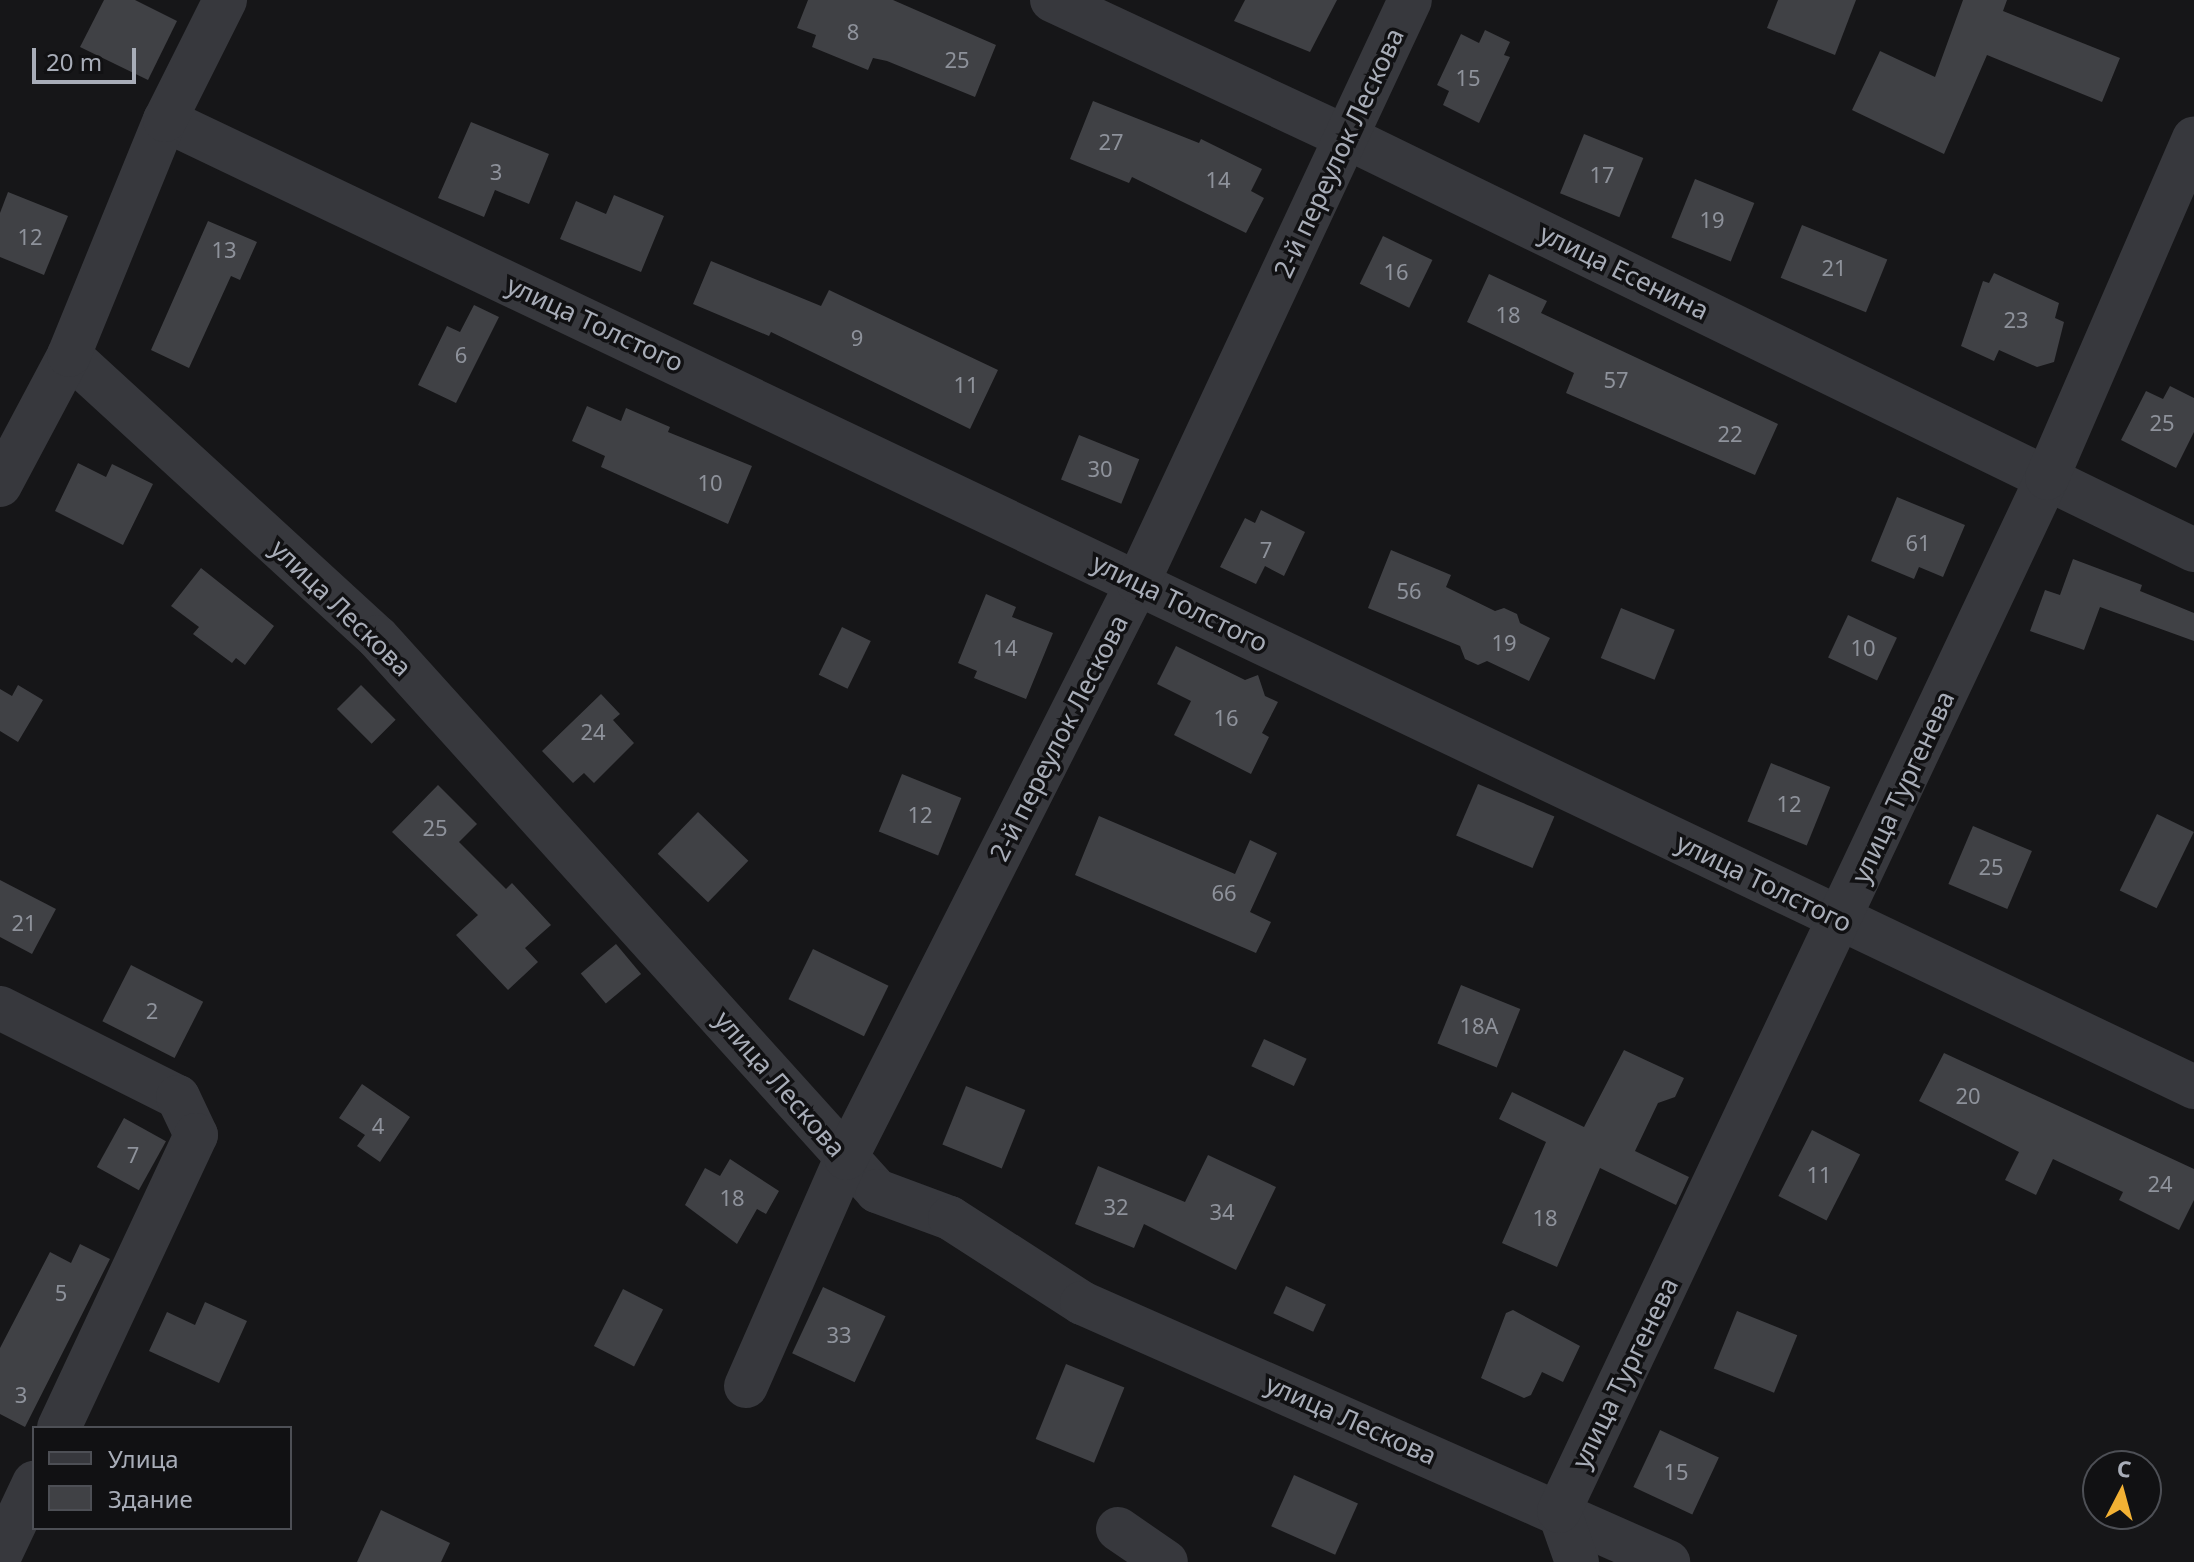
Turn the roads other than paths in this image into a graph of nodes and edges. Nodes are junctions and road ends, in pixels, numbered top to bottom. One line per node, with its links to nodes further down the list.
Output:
1 (225, 0): 4 (street)
2 (1052, 0): 5 (street, улица Есенина)
3 (1410, 0): 5 (street, 2-й переулок Лескова)
4 (165, 120): 7 (street); 11 (street, улица Толстого)
5 (1348, 138): 8 (street, улица Есенина); 11 (street, 2-й переулок Лескова)
6 (2194, 138): 8 (street, улица Тургенева)
7 (69, 355): 9 (street); 15 (street, улица Лескова)
8 (2047, 478): 10 (street, улица Есенина); 12 (street, улица Тургенева)
9 (0, 485)
10 (2194, 550)
11 (1138, 582): 12 (street, улица Толстого); 15 (street, 2-й переулок Лескова)
12 (1840, 920): 14 (street, улица Толстого); 19 (street, улица Тургенева)
13 (0, 1008): 17 (street)
14 (2194, 1087)
15 (846, 1158): 16 (street, 2-й переулок Лескова); 19 (street, улица Лескова)
16 (746, 1386)
17 (60, 1426)
18 (32, 1487): 21 (street)
19 (1559, 1511): 23 (street); 24 (street, улица Лескова)
20 (1118, 1529): 22 (street)
21 (0, 1555)
22 (1166, 1562)
23 (1577, 1562)
24 (1668, 1562)

